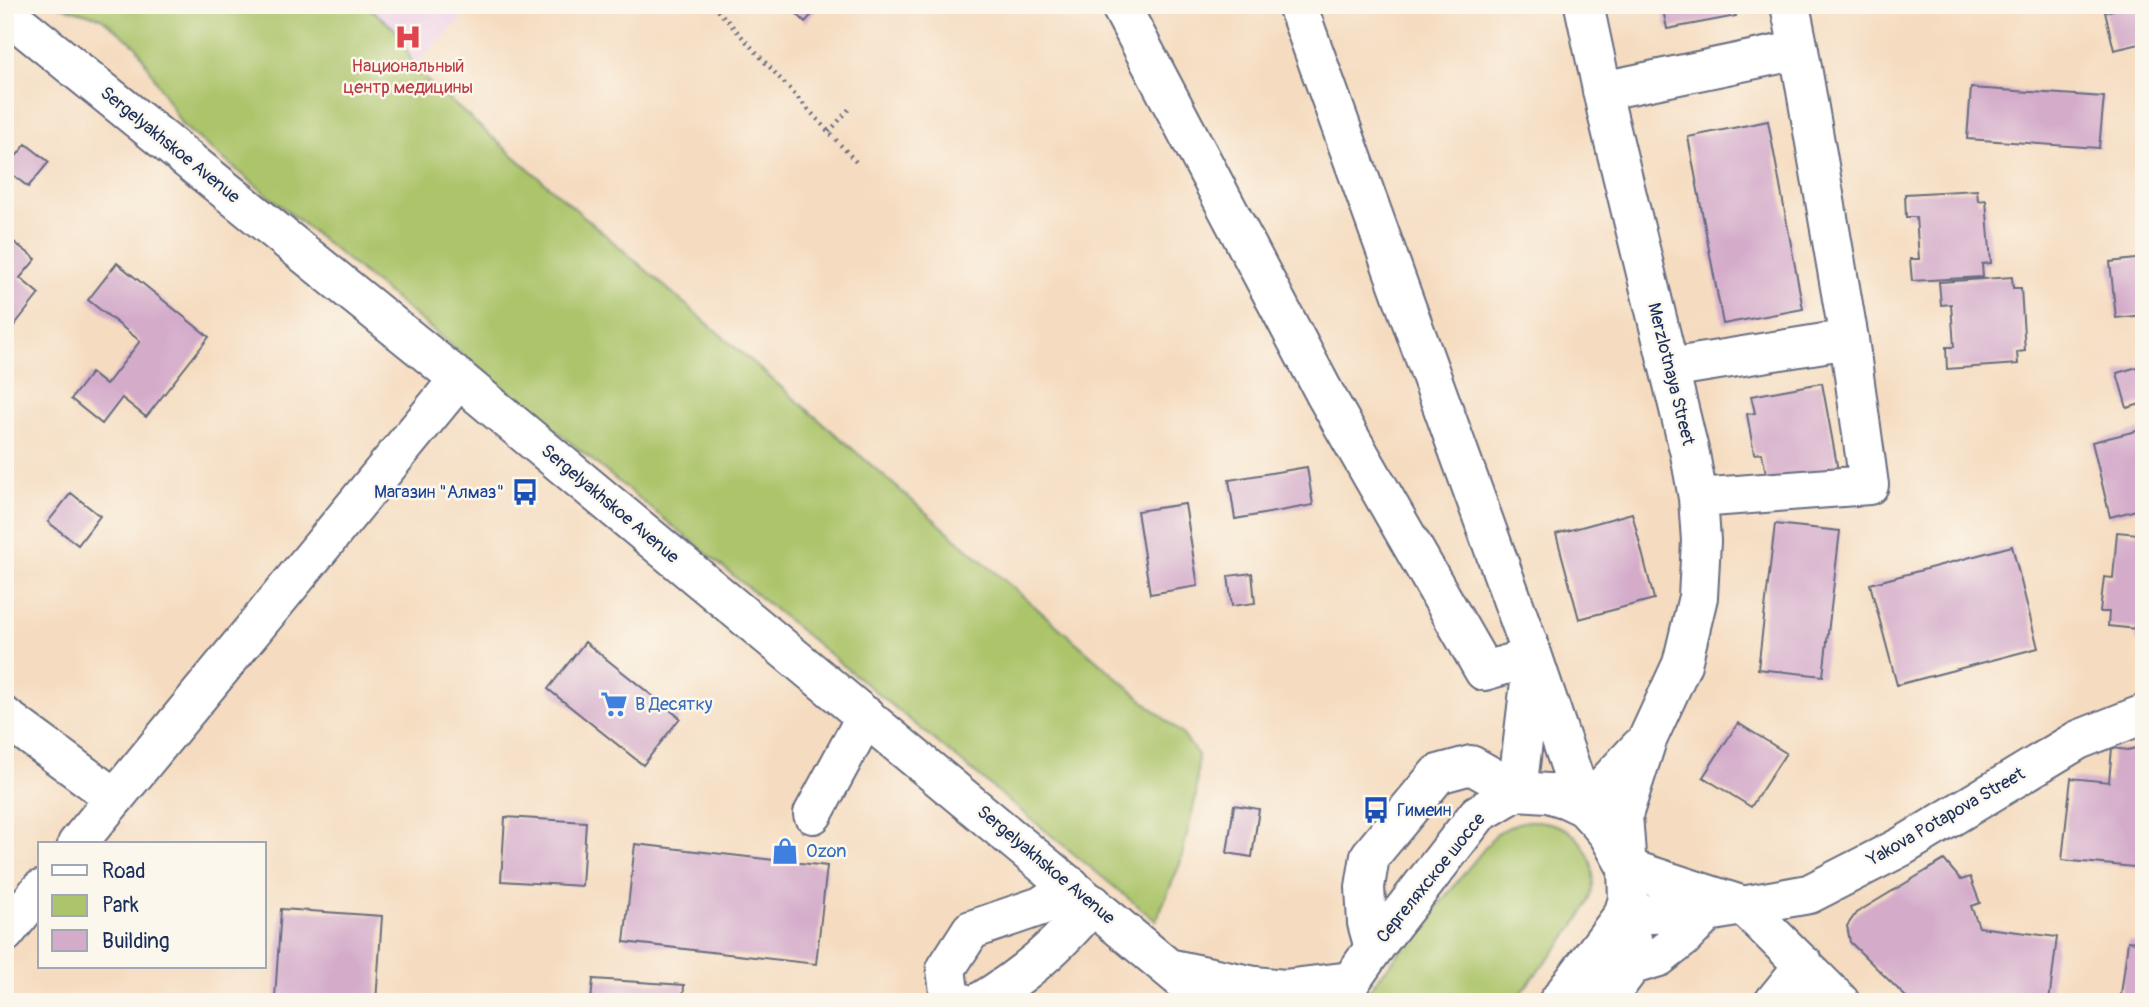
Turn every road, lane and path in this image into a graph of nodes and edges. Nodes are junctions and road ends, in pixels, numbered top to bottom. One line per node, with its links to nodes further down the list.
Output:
1 (713, 5): 10 (path)
2 (1120, 5): 16 (street)
3 (1297, 5): 16 (street)
4 (1584, 5): 8 (street, Merzlotnaya Street)
5 (1790, 5): 7 (street)
6 (5, 12): 14 (street, Sergelyakhskoe Avenue)
7 (1799, 50): 8 (street); 12 (street)
8 (1602, 91): 13 (street, Merzlotnaya Street)
9 (849, 109): 10 (path)
10 (829, 132): 11 (path)
11 (858, 164)
12 (1849, 339): 13 (street); 15 (street)
13 (1669, 368): 15 (street, Merzlotnaya Street)
14 (459, 379): 18 (street, Sergelyakhskoe Avenue); 22 (street)
15 (1698, 498): 20 (street, Merzlotnaya Street)
16 (1533, 657): 21 (street); 23 (street)
17 (2144, 714): 29 (street, Yakova Potapova Street)
18 (866, 716): 24 (street); 28 (street, Sergelyakhskoe Avenue)
19 (5, 717): 22 (street)
20 (1647, 740): 23 (street); 26 (street)
21 (1517, 791): 23 (street); 32 (street, Сергеляхское шоссе); 32 (street)
22 (115, 798): 25 (street)
23 (1584, 807): 26 (street)
24 (813, 814)
25 (79, 842)
26 (1626, 868): 29 (street); 30 (street)
27 (38, 892): 31 (street)
28 (1082, 895): 35 (street, Sergelyakhskoe Avenue); 38 (street); 38 (street)
29 (1726, 909): 30 (street, Yakova Potapova Street); 33 (street); 34 (street)
30 (1623, 915): 33 (street); 40 (street)
31 (5, 933)
32 (1374, 948): 36 (street, Сергеляхское шоссе)
33 (1632, 965): 41 (street)
34 (1804, 965): 37 (street); 42 (street)
35 (1168, 968): 36 (street, Сергеляхское шоссе); 39 (street, Sergelyakhskoe Avenue)
36 (1346, 991)
37 (1832, 999)
38 (983, 1000)
39 (1209, 1002)
40 (1558, 1002)
41 (1604, 1002)
42 (1773, 1002)

